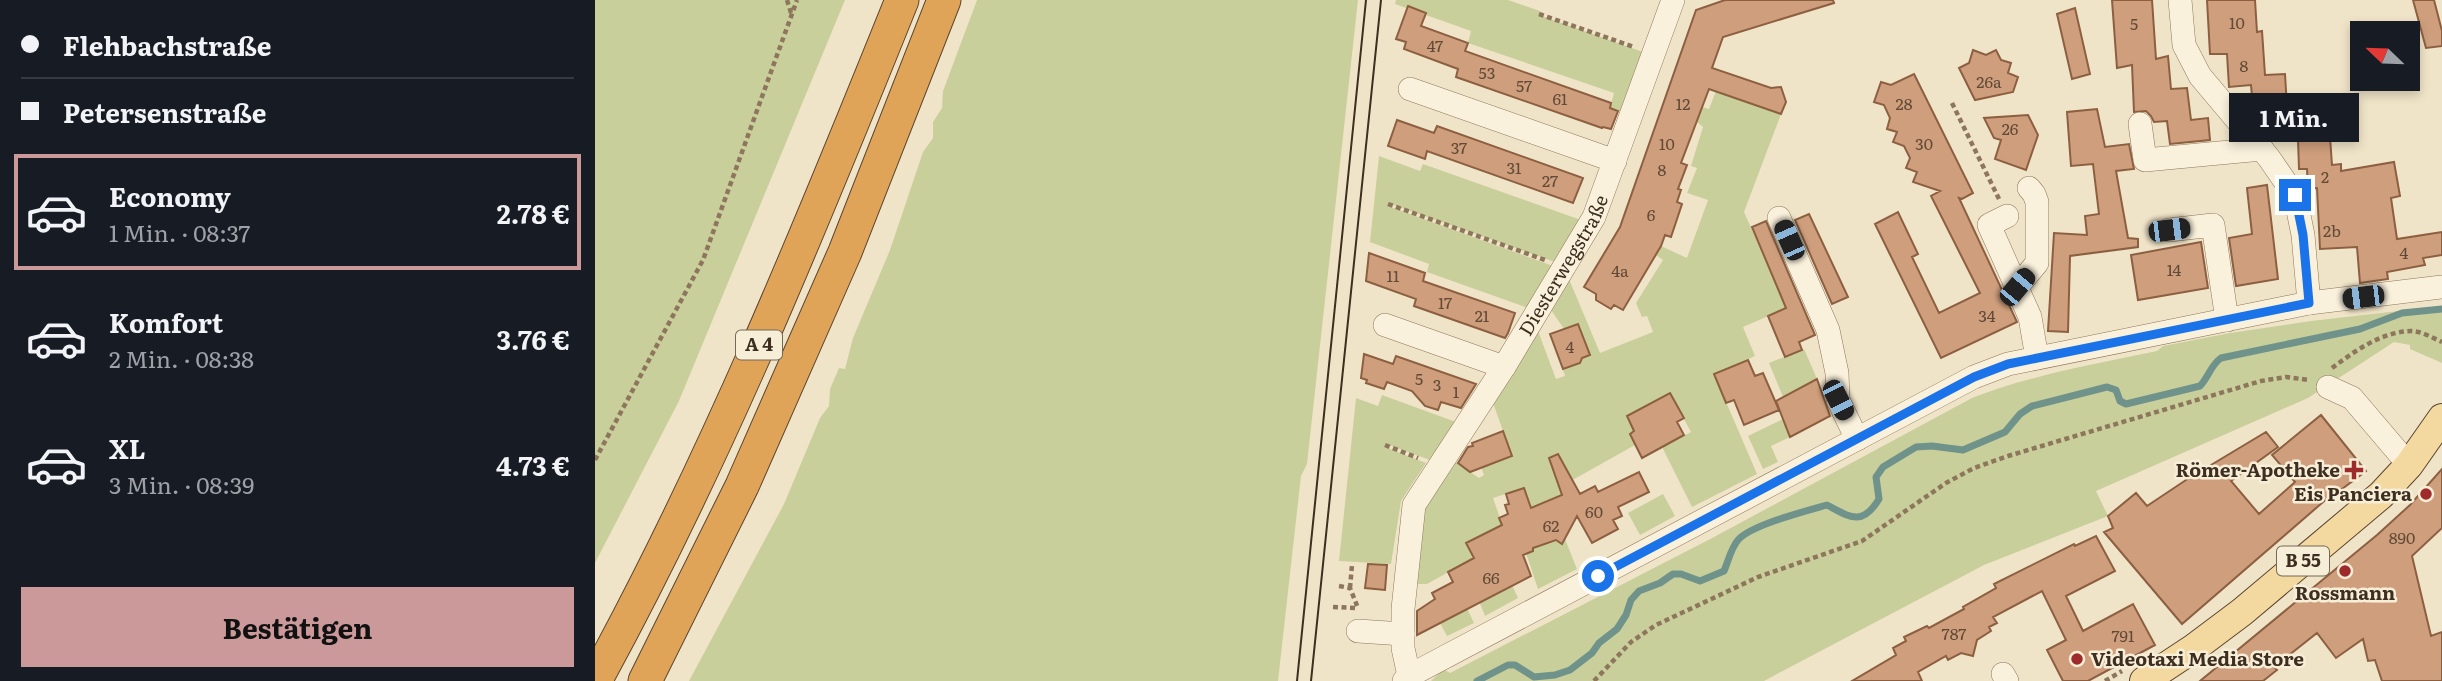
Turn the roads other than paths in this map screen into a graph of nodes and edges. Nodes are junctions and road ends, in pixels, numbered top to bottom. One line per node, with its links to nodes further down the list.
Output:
1 (902, 0): 27 (highway, A 4)
2 (944, 0): 28 (highway, A 4)
3 (1673, 0): 8 (street, Diesterwegstraße)
4 (2180, 0): 7 (street)
5 (1410, 89): 8 (street)
6 (2140, 124): 7 (street)
7 (2262, 149): 15 (street)
8 (1615, 161): 19 (street, Diesterwegstraße)
9 (2029, 188): 14 (street)
10 (2007, 216): 14 (street)
11 (1779, 218): 22 (street)
12 (2169, 230): 16 (street)
13 (2442, 286): 15 (street)
14 (2017, 287): 18 (street)
15 (2309, 303): 16 (street)
16 (2227, 320): 18 (street)
17 (1385, 325): 19 (street)
18 (2037, 358): 22 (street)
19 (1504, 367): 25 (street, Diesterwegstraße)
20 (2329, 378): 23 (street)
21 (2442, 418): 23 (main road, B 55)
22 (1857, 439): 26 (street)
23 (2409, 465): 29 (main road, B 55)
24 (1358, 631): 25 (street)
25 (1403, 635): 26 (street, Diesterwegstraße)
26 (1407, 678)
27 (595, 681)
28 (645, 681)
29 (2144, 681)

